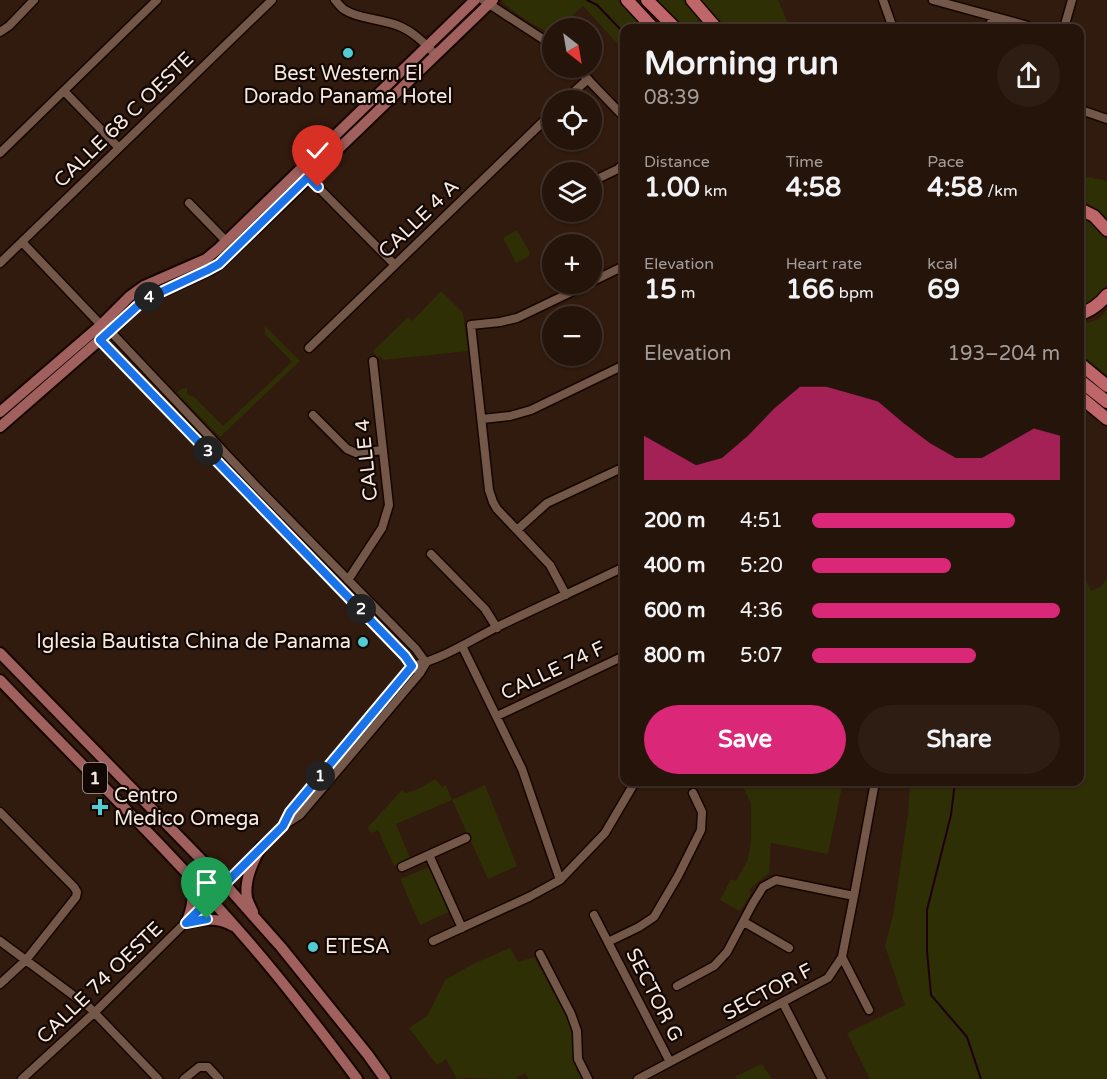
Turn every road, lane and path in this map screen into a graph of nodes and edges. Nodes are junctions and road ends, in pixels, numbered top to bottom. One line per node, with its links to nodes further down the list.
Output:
1 (34, 0): 21 (street)
2 (157, 0): 27 (street)
3 (272, 0): 32 (street, CALLE 68 C OESTE)
4 (335, 0): 23 (street)
5 (475, 0): 23 (main road)
6 (627, 0): 14 (highway)
7 (647, 0): 15 (highway)
8 (692, 0): 16 (highway)
9 (883, 0): 17 (street)
10 (933, 0): 13 (street)
11 (1072, 0): 20 (street)
12 (488, 1): 22 (street); 24 (main road)
13 (993, 17): 18 (street); 19 (street)
14 (649, 24)
15 (671, 24)
16 (713, 24)
17 (892, 24)
18 (990, 24)
19 (1020, 24)
20 (1065, 24)
21 (0, 32)
22 (542, 38)
23 (428, 46): 24 (street); 35 (main road)
24 (436, 55): 36 (main road)
25 (588, 79): 26 (street); 29 (street)
26 (576, 90)
27 (64, 91): 32 (street); 33 (street)
28 (1084, 111): 30 (street)
29 (620, 113)
30 (1107, 119)
31 (542, 123): 44 (street, CALLE 4 A)
32 (119, 148): 42 (street, CALLE 68 C OESTE)
33 (0, 153)
34 (620, 167): 37 (street)
35 (300, 169): 36 (street); 41 (main road)
36 (308, 177): 44 (street); 50 (main road)
37 (602, 177)
38 (189, 203): 41 (street)
39 (1084, 211): 40 (highway)
40 (1107, 230)
41 (226, 241): 50 (main road)
42 (22, 242): 43 (street, CALLE 68 C OESTE); 50 (street)
43 (0, 263)
44 (395, 265): 52 (street, CALLE 4 A)
45 (620, 268): 46 (street)
46 (602, 277)
47 (567, 294): 63 (street)
48 (1107, 295): 49 (highway)
49 (1084, 312)
50 (105, 328): 51 (main road); 60 (main road); 71 (street)
51 (100, 340): 60 (main road); 78 (street)
52 (309, 348)
53 (373, 361): 66 (street, CALLE 4)
54 (620, 367): 63 (street)
55 (1084, 367): 57 (highway)
56 (1084, 385): 59 (highway)
57 (1107, 386)
58 (1084, 400): 64 (highway)
59 (1107, 402)
60 (19, 403): 61 (main road); 65 (main road)
61 (0, 412)
62 (314, 415): 66 (street)
63 (482, 419): 68 (street)
64 (1107, 419)
65 (0, 427)
66 (382, 450): 71 (street, CALLE 4)
67 (620, 469): 68 (street)
68 (517, 530): 72 (street)
69 (431, 554): 73 (street)
70 (620, 569): 72 (street)
71 (348, 580): 77 (street)
72 (566, 595): 73 (street)
73 (497, 628): 74 (street)
74 (462, 646): 77 (street); 81 (street)
75 (0, 653): 93 (main road, 1)
76 (620, 658): 81 (street, CALLE 74 F)
77 (426, 663): 78 (street); 79 (street)
78 (412, 666): 79 (street); 86 (street)
79 (420, 673): 86 (street)
80 (0, 680): 91 (main road, 1)
81 (497, 716): 92 (street)
82 (633, 786): 92 (street)
83 (874, 786): 94 (street, SECTOR F)
84 (693, 793): 104 (street, SECTOR G)
85 (0, 812): 108 (street)
86 (283, 826): 88 (street, CALLE 74 OESTE)
87 (466, 838): 89 (street)
88 (261, 848): 93 (street, CALLE 74 OESTE); 97 (main road)
89 (429, 855): 90 (street); 101 (street)
90 (402, 867)
91 (189, 876): 95 (main road, 1); 99 (main road)
92 (560, 880): 101 (street)
93 (225, 884): 95 (street, CALLE 74 OESTE); 97 (main road, 1)
94 (854, 896): 98 (street); 107 (street, SECTOR F)
95 (210, 899): 99 (street, CALLE 74 OESTE); 100 (main road, 1)
96 (594, 915): 104 (street, SECTOR G)
97 (255, 918): 120 (main road, 1)
98 (744, 922): 105 (street); 110 (street)
99 (186, 923): 100 (main road); 113 (street, CALLE 74 OESTE)
100 (237, 928): 119 (main road, 1)
101 (462, 928): 103 (street)
102 (0, 941): 108 (street)
103 (433, 941)
104 (608, 942): 114 (street, SECTOR G)
105 (789, 948)
106 (540, 954): 121 (street)
107 (842, 957): 111 (street, SECTOR F); 112 (street)
108 (26, 960): 109 (street); 113 (street)
109 (0, 984)
110 (677, 986)
111 (783, 1003): 114 (street, SECTOR F); 123 (street)
112 (869, 1010)
113 (95, 1012): 115 (street, CALLE 74 OESTE); 116 (street)
114 (670, 1062): 122 (street, SECTOR F)
115 (22, 1079)
116 (158, 1079)
117 (184, 1079): 118 (street)
118 (219, 1079)
119 (357, 1079)
120 (385, 1079)
121 (588, 1079)
122 (638, 1079)
123 (822, 1079)

